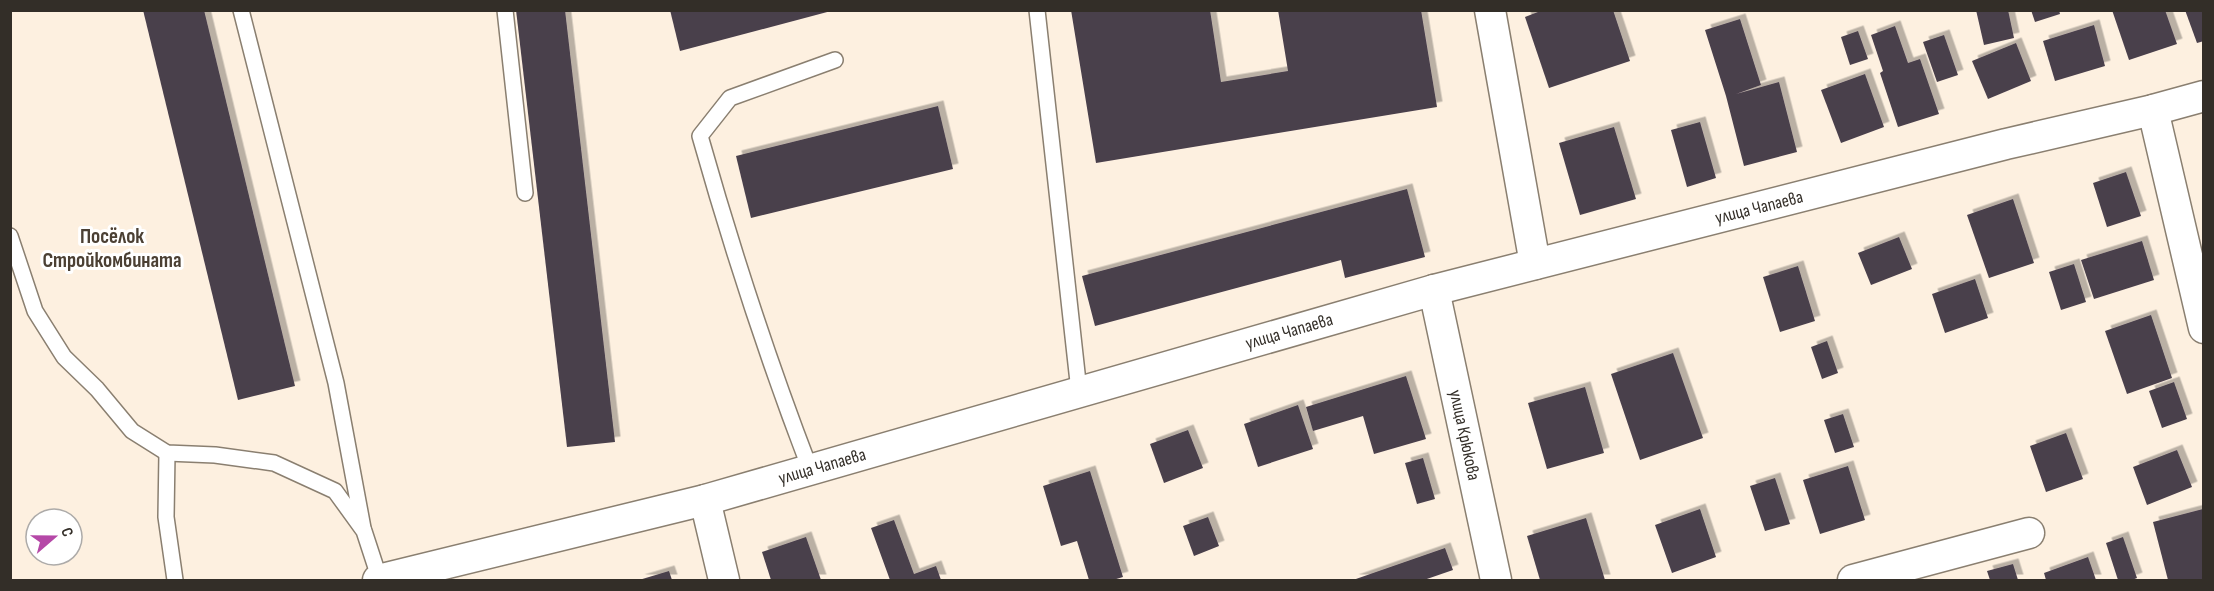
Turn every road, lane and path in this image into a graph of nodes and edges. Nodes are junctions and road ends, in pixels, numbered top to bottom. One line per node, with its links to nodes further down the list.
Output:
1 (241, 10): 17 (lane)
2 (505, 10): 8 (lane)
3 (1037, 10): 13 (lane)
4 (1490, 10): 10 (street)
5 (835, 60): 15 (lane)
6 (2204, 96): 7 (street, улица Чапаева)
7 (2152, 110): 10 (street, улица Чапаева); 12 (street)
8 (525, 193)
9 (10, 236): 14 (lane)
10 (1535, 264): 11 (street, улица Чапаева)
11 (1434, 290): 13 (street, улица Чапаева); 22 (street, улица Крюкова)
12 (2204, 328)
13 (1079, 391): 15 (street, улица Чапаева)
14 (167, 453): 17 (lane); 19 (lane)
15 (810, 469): 16 (street, улица Чапаева)
16 (705, 500): 20 (street, улица Чапаева); 21 (street)
17 (364, 531): 20 (lane)
18 (2028, 533): 23 (street)
19 (175, 580)
20 (379, 580)
21 (724, 580)
22 (1496, 580)
23 (1853, 580)

